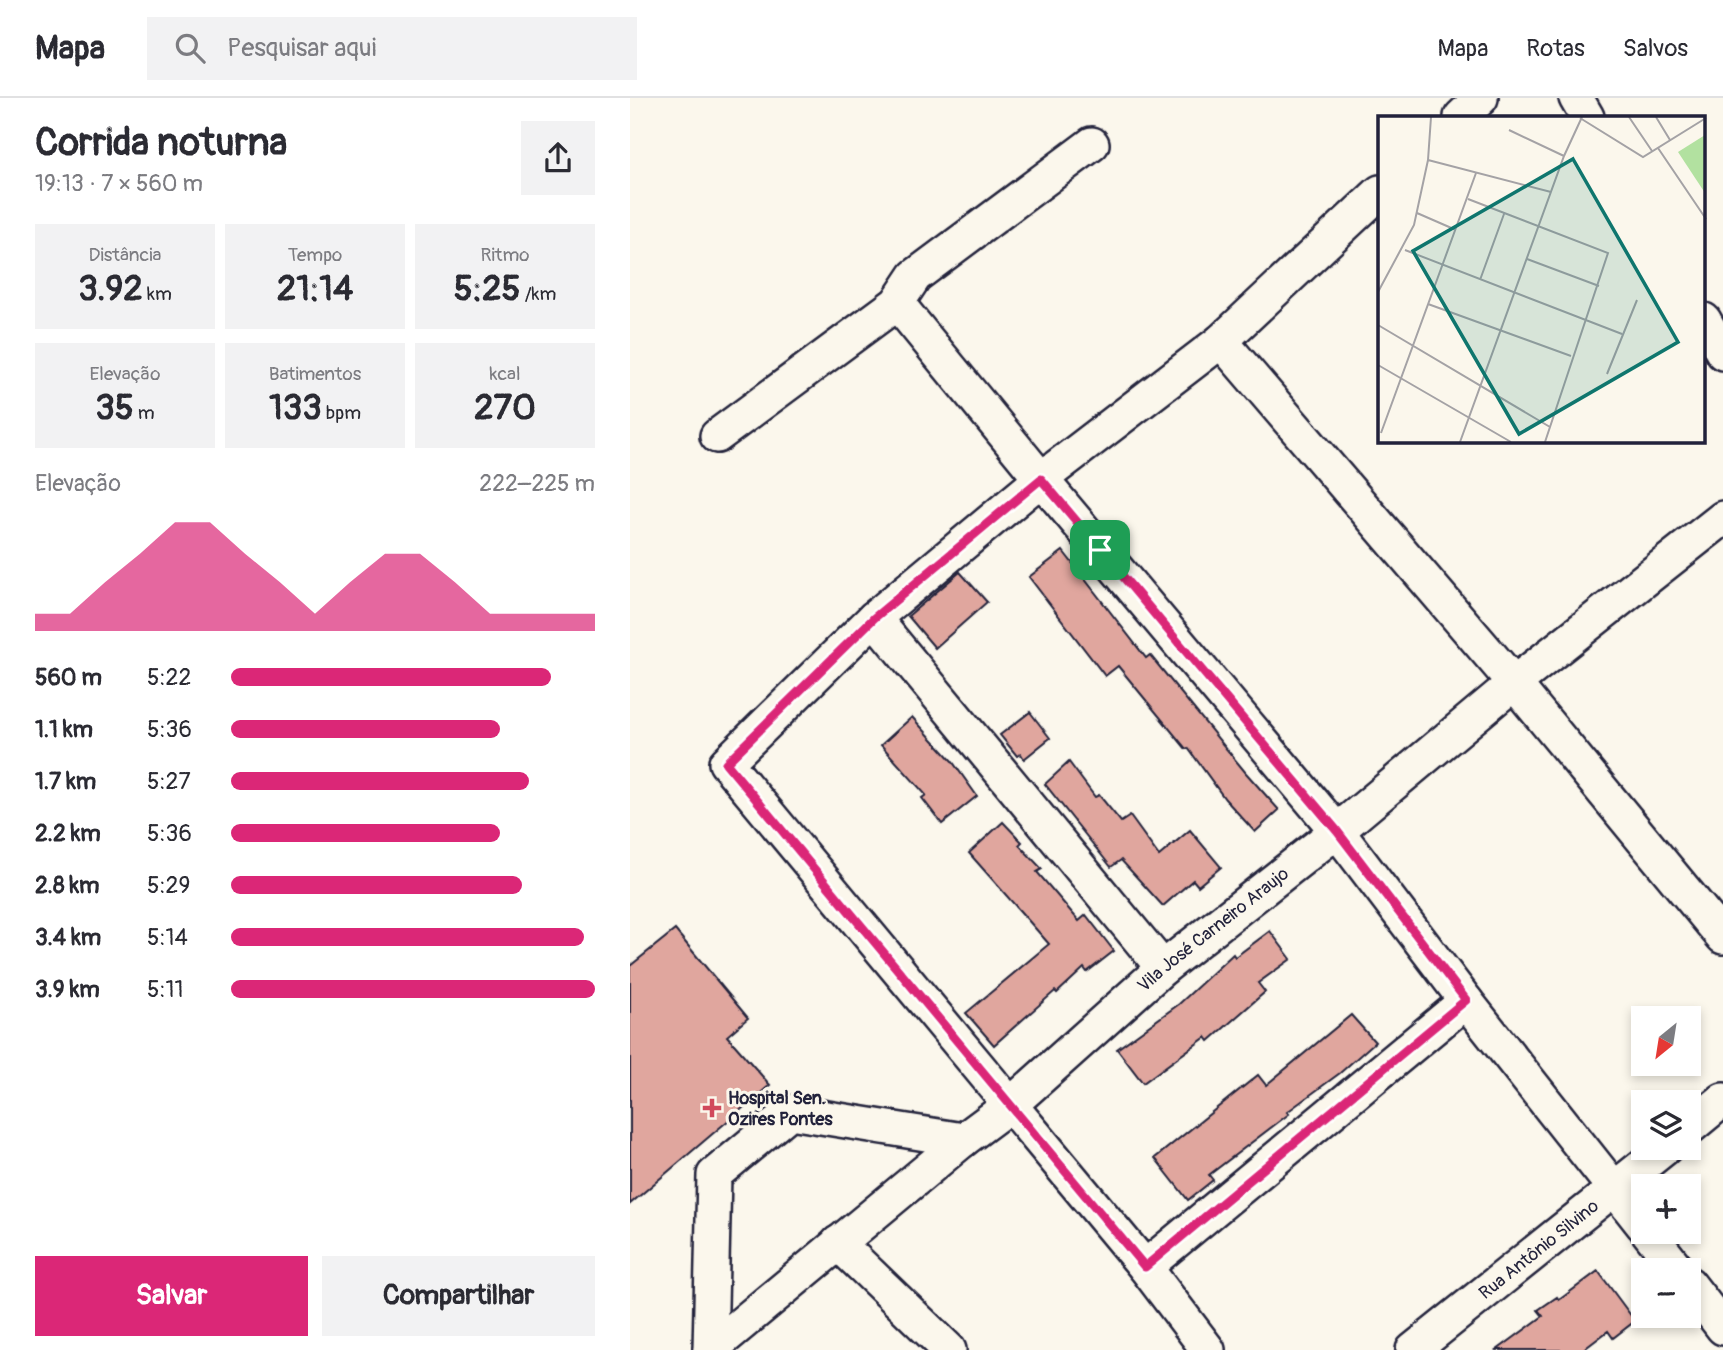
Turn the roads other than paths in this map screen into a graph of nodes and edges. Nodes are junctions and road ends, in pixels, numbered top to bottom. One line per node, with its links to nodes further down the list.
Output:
1 (1481, 98): 3 (street)
2 (1576, 98): 4 (street)
3 (1462, 116)
4 (1586, 116)
5 (1092, 144): 7 (street)
6 (1378, 194): 9 (street)
7 (897, 303): 11 (street); 12 (street)
8 (1706, 323): 10 (street)
9 (1222, 341): 12 (street); 15 (street)
10 (1723, 353)
11 (717, 436)
12 (1041, 479): 14 (street); 16 (street)
13 (1723, 518): 15 (street, Vila José Carneiro Araujo)
14 (874, 618): 18 (street); 21 (street)
15 (1514, 683): 16 (street, Vila José Carneiro Araujo); 17 (street)
16 (1337, 831): 18 (street, Vila José Carneiro Araujo); 19 (street)
17 (1723, 937)
18 (1163, 968): 21 (street, Vila José Carneiro Araujo)
19 (1466, 1000): 25 (street); 30 (street)
20 (1723, 1100): 22 (street)
21 (1010, 1105): 23 (street, Vila José Carneiro Araujo); 30 (street)
22 (1701, 1118)
23 (963, 1140): 27 (street, Vila José Carneiro Araujo); 34 (street)
24 (1650, 1160): 25 (street, Rua Antônio Silvino)
25 (1615, 1189): 26 (street); 33 (street, Rua Antônio Silvino)
26 (1631, 1210)
27 (838, 1243): 34 (street, Vila José Carneiro Araujo); 35 (street)
28 (1657, 1244): 29 (street)
29 (1669, 1258)
30 (1145, 1267): 36 (street)
31 (1701, 1300): 32 (street)
32 (1723, 1328)
33 (1446, 1340): 37 (street, Rua Antônio Silvino)
34 (710, 1350)
35 (949, 1350)
36 (1208, 1350)
37 (1413, 1350)

